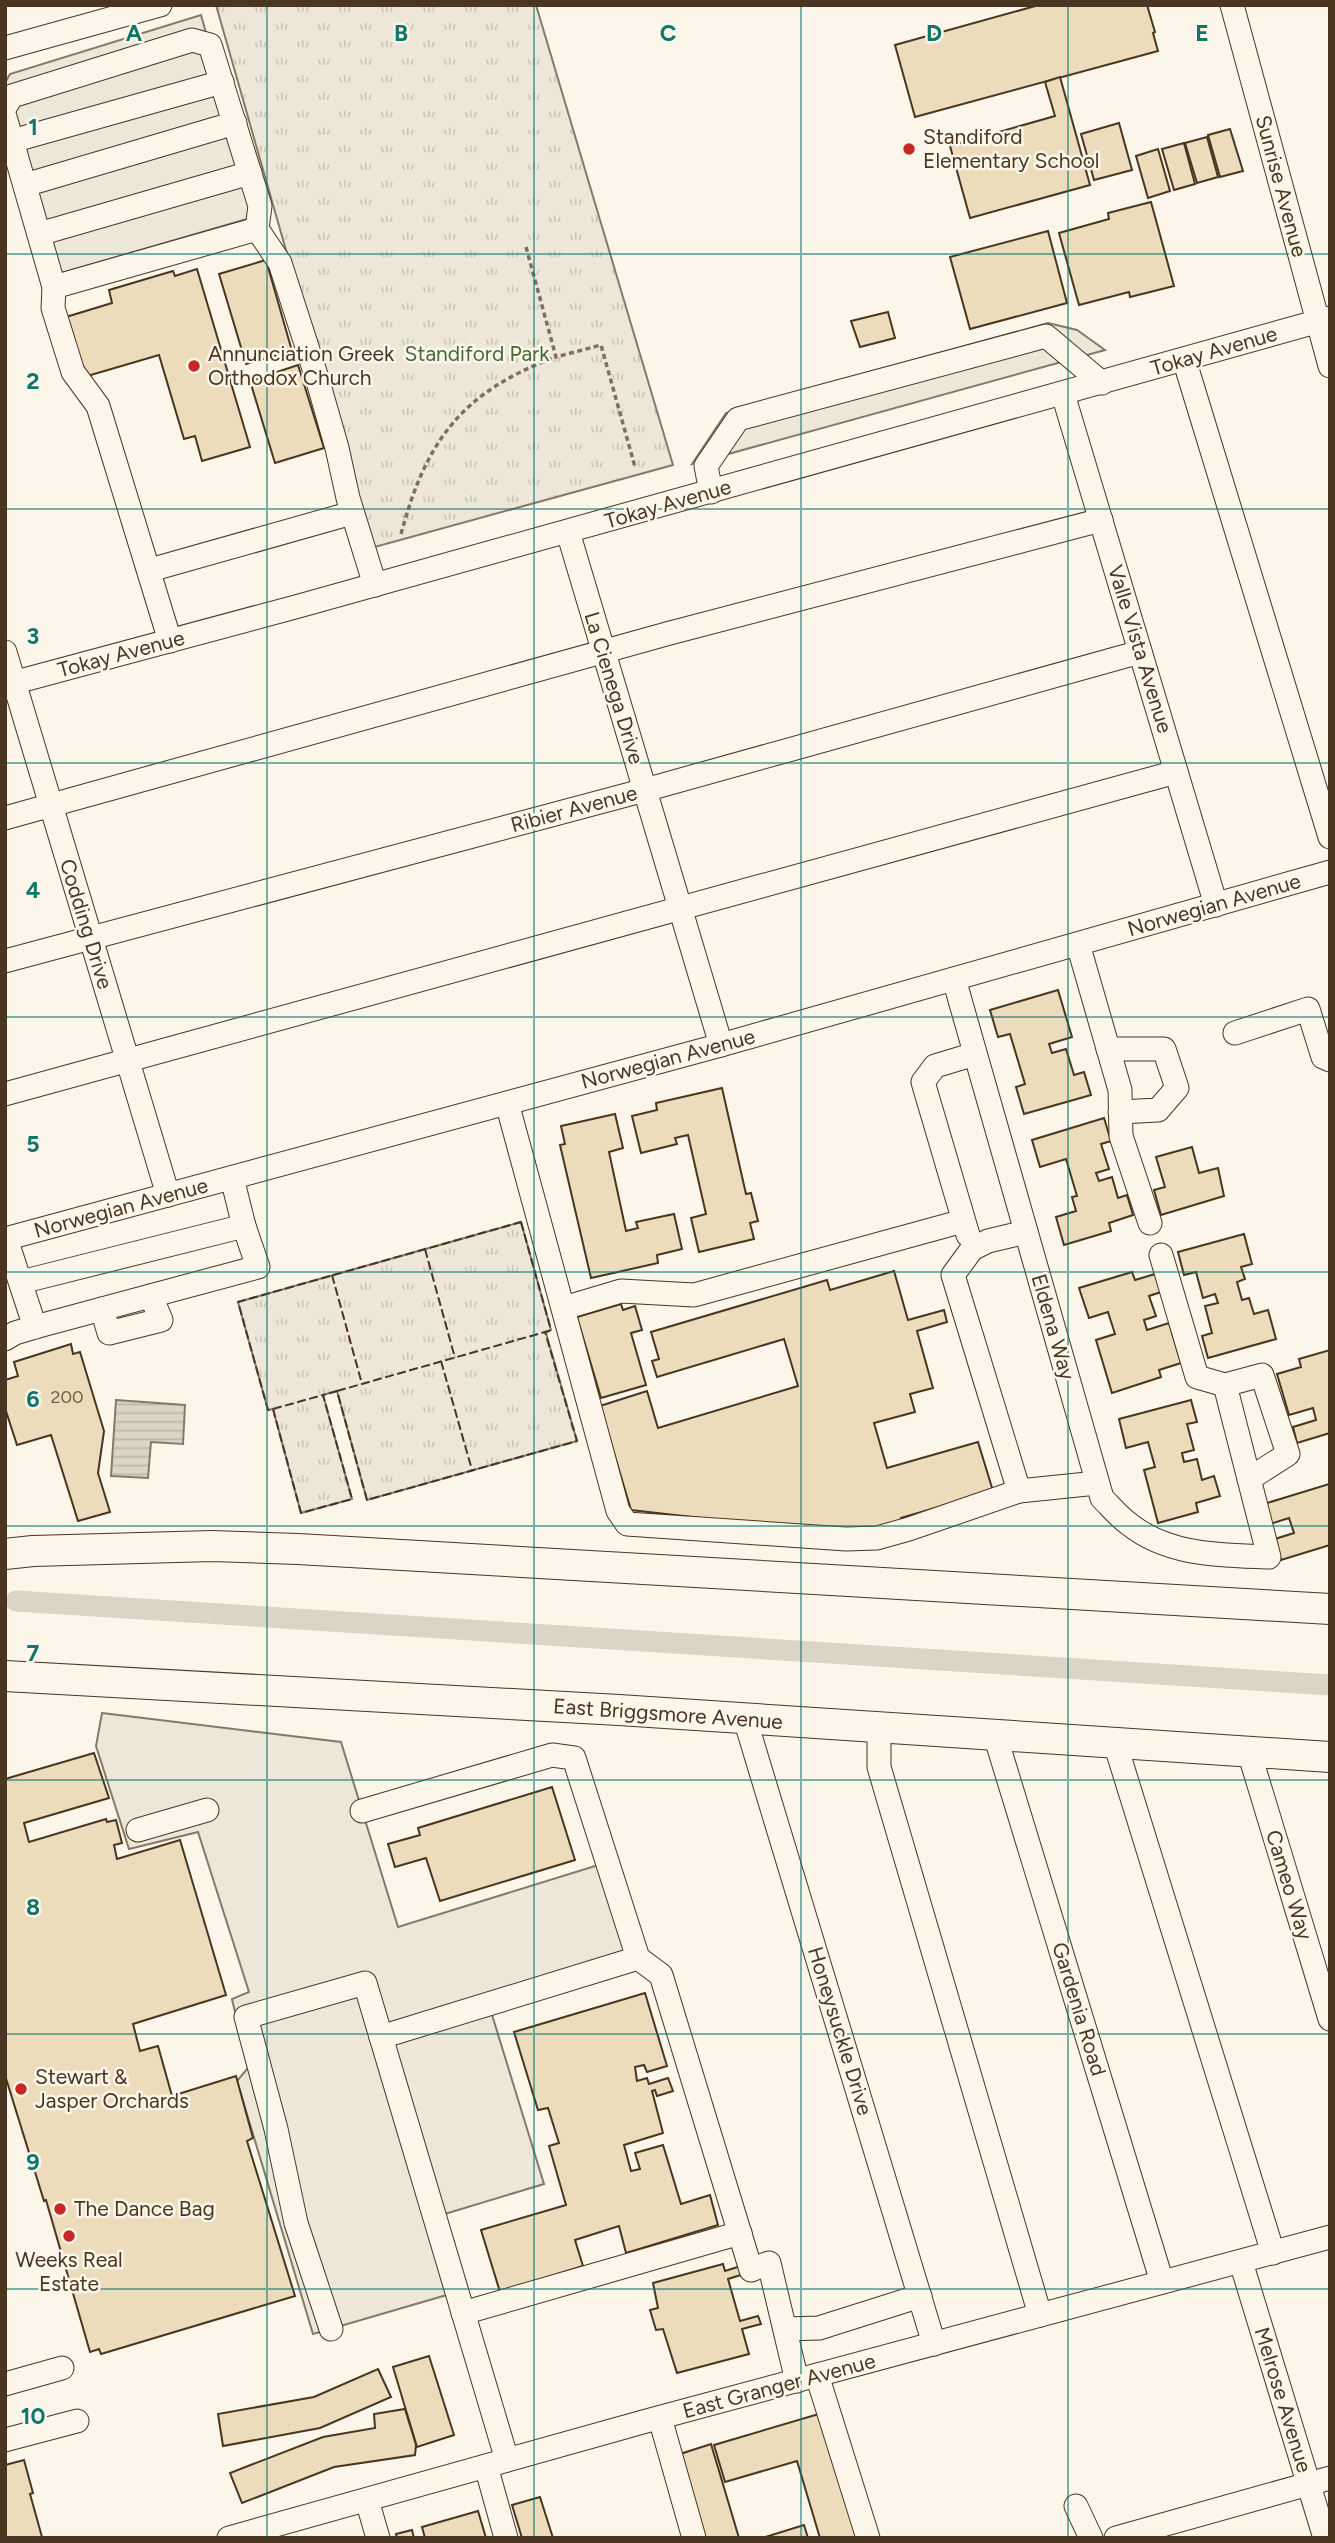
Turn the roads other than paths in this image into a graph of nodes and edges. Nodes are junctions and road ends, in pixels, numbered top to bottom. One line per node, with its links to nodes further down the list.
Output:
1 (160, 5): 3 (street)
2 (1232, 5): 14 (street, Sunrise Avenue)
3 (5, 48)
4 (222, 82): 5 (street); 7 (street); 8 (street)
5 (5, 107)
6 (5, 117): 8 (street)
7 (235, 124): 9 (street); 10 (street)
8 (12, 141): 10 (street)
9 (250, 173): 11 (street); 12 (street)
10 (25, 185): 12 (street)
11 (257, 229): 13 (street); 20 (street)
12 (39, 234): 13 (street)
13 (54, 286): 23 (street)
14 (1324, 320): 15 (street, Tokay Avenue); 16 (street, Sunrise Avenue)
15 (1184, 359): 17 (street, Tokay Avenue); 34 (street)
16 (1330, 366)
17 (1102, 383): 18 (street, Tokay Avenue); 19 (street)
18 (1063, 394): 19 (street, Tokay Avenue); 21 (street, Valle Vista Avenue)
19 (711, 492): 22 (street, Tokay Avenue)
20 (352, 513): 23 (street); 24 (street)
21 (1101, 520): 27 (street); 28 (street, Valle Vista Avenue)
22 (568, 532): 24 (street, Tokay Avenue); 27 (street, La Cienega Drive)
23 (150, 570): 25 (street)
24 (375, 585): 25 (street, Tokay Avenue)
25 (170, 641): 29 (street, Tokay Avenue)
26 (5, 652): 29 (street, Codding Drive)
27 (604, 652): 31 (street, La Cienega Drive); 32 (street)
28 (1140, 652): 30 (street, Valle Vista Avenue); 31 (street, Ribier Avenue)
29 (10, 684): 32 (street, Codding Drive)
30 (1176, 772): 36 (street, Valle Vista Avenue); 37 (street)
31 (645, 790): 37 (street, La Cienega Drive); 38 (street, Ribier Avenue)
32 (51, 805): 33 (street); 38 (street, Codding Drive)
33 (5, 818)
34 (1330, 837)
35 (1330, 872): 36 (street, Norwegian Avenue)
36 (1216, 905): 39 (street, Norwegian Avenue)
37 (680, 907): 43 (street, La Cienega Drive); 47 (street)
38 (91, 938): 40 (street, Ribier Avenue); 47 (street, Codding Drive)
39 (1078, 944): 41 (street, Norwegian Avenue); 44 (street)
40 (5, 961)
41 (954, 979): 43 (street, Norwegian Avenue); 45 (street, Eldena Way)
42 (1235, 1033): 46 (street)
43 (721, 1045): 50 (street, Norwegian Avenue)
44 (1108, 1049): 49 (street); 49 (street)
45 (975, 1054): 53 (street); 56 (street, Eldena Way)
46 (1330, 1060)
47 (128, 1061): 48 (street); 52 (street, Codding Drive)
48 (5, 1094)
49 (1120, 1101): 54 (street)
50 (507, 1103): 51 (street, Norwegian Avenue); 61 (street)
51 (232, 1178): 52 (street, Norwegian Avenue); 55 (street)
52 (168, 1195): 57 (street, Norwegian Avenue)
53 (964, 1221): 58 (street); 61 (street)
54 (1150, 1223)
55 (244, 1226): 60 (street); 62 (street)
56 (1026, 1232): 58 (street); 66 (street, Eldena Way)
57 (5, 1239): 60 (street)
58 (972, 1249): 67 (street)
59 (1161, 1255): 64 (street)
60 (21, 1282): 62 (street)
61 (564, 1308): 67 (street)
62 (35, 1327): 63 (street)
63 (5, 1339)
64 (1225, 1385): 65 (street); 65 (street)
65 (1249, 1479): 66 (street, Eldena Way)
66 (1097, 1482): 67 (street)
67 (1019, 1491)
68 (5, 1554): 69 (main road)
69 (1330, 1609)
70 (5, 1676): 71 (main road, East Briggsmore Avenue)
71 (746, 1719): 72 (main road, East Briggsmore Avenue); 88 (street, Honeysuckle Drive)
72 (879, 1727): 73 (main road, East Briggsmore Avenue); 90 (street)
73 (995, 1735): 74 (main road, East Briggsmore Avenue); 87 (street, Gardenia Road)
74 (1115, 1743): 75 (main road, East Briggsmore Avenue); 85 (street)
75 (1249, 1752): 76 (main road, East Briggsmore Avenue); 81 (street, Cameo Way)
76 (1330, 1757)
77 (208, 1810): 79 (street)
78 (362, 1811): 80 (street)
79 (138, 1830)
80 (638, 1958): 82 (street); 83 (street)
81 (1330, 2019)
82 (381, 2037): 89 (street); 91 (street)
83 (740, 2233): 89 (street); 92 (street)
84 (1330, 2237): 85 (street, East Granger Avenue)
85 (1273, 2253): 86 (street, East Granger Avenue)
86 (1241, 2262): 87 (street, East Granger Avenue); 101 (street, Melrose Avenue)
87 (1162, 2282): 90 (street, East Granger Avenue)
88 (920, 2296): 92 (street); 93 (street, Honeysuckle Drive)
89 (463, 2313): 100 (street)
90 (1040, 2315): 93 (street, East Granger Avenue)
91 (331, 2329)
92 (785, 2329): 95 (street)
93 (934, 2344): 95 (street, East Granger Avenue)
94 (62, 2368): 96 (street)
95 (807, 2378): 97 (street, East Granger Avenue); 109 (street)
96 (5, 2384)
97 (660, 2418): 100 (street, East Granger Avenue); 108 (street)
98 (77, 2421): 99 (street)
99 (5, 2440)
100 (496, 2463): 102 (street, East Granger Avenue); 107 (street)
101 (1319, 2481): 111 (street); 112 (street, Melrose Avenue)
102 (367, 2500): 104 (street, East Granger Avenue); 106 (street)
103 (1076, 2506): 110 (street)
104 (269, 2532): 105 (street, East Granger Avenue)
105 (229, 2538)
106 (377, 2538)
107 (506, 2538)
108 (694, 2538)
109 (868, 2538)
110 (1091, 2538)
111 (1116, 2538)
112 (1325, 2538)

